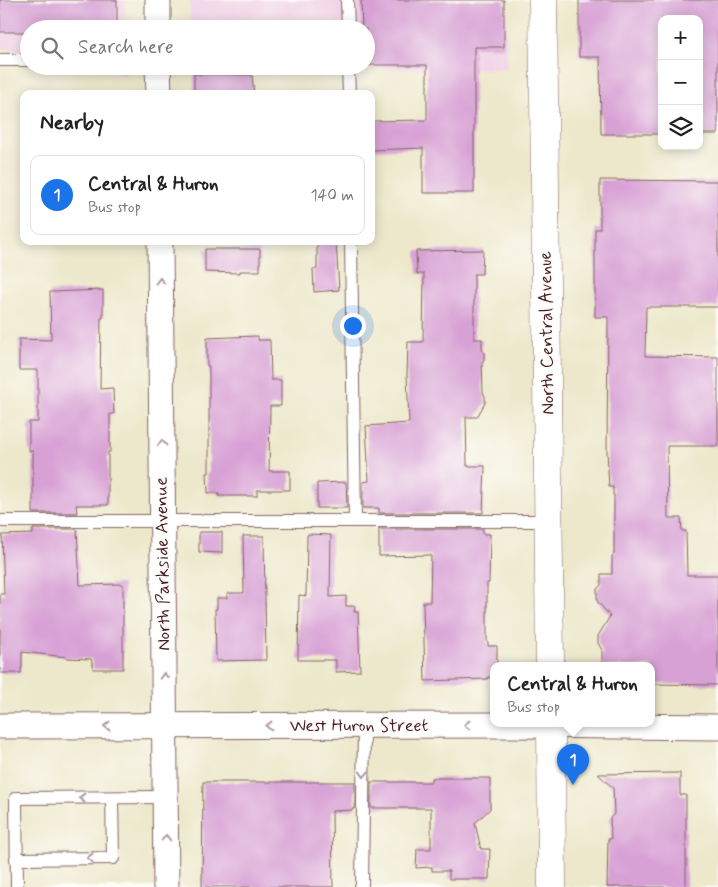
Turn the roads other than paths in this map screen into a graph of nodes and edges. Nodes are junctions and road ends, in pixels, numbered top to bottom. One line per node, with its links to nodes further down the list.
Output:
1 (158, 0): 4 (street)
2 (347, 0): 5 (lane)
3 (543, 0): 17 (street, North Central Avenue)
4 (158, 20)
5 (348, 20)
6 (0, 60): 7 (lane)
7 (20, 60)
8 (158, 75): 10 (street)
9 (348, 75): 11 (lane)
10 (159, 90)
11 (348, 90)
12 (160, 245): 15 (street, North Parkside Avenue, one-way to 12)
13 (351, 245): 16 (lane)
14 (0, 521): 15 (lane)
15 (163, 521): 16 (lane); 21 (street, North Parkside Avenue, one-way to 15)
16 (355, 521): 17 (lane)
17 (548, 521): 18 (street, North Central Avenue)
18 (550, 662)
19 (490, 725): 22 (street, West Huron Street, one-way to 22)
20 (0, 726): 21 (street, West Huron Street, one-way to 20)
21 (165, 726): 22 (street, West Huron Street, one-way to 21); 26 (street, North Parkside Avenue)
22 (364, 726): 31 (lane, one-way to 31)
23 (655, 726): 25 (street, West Huron Street)
24 (551, 727): 32 (street)
25 (718, 727)
26 (166, 797): 27 (lane); 30 (street, North Parkside Avenue, one-way to 26)
27 (112, 798): 28 (lane, one-way to 28); 28 (lane, one-way to 28)
28 (16, 858): 29 (lane)
29 (16, 887)
30 (166, 887)
31 (360, 887)
32 (552, 887)

